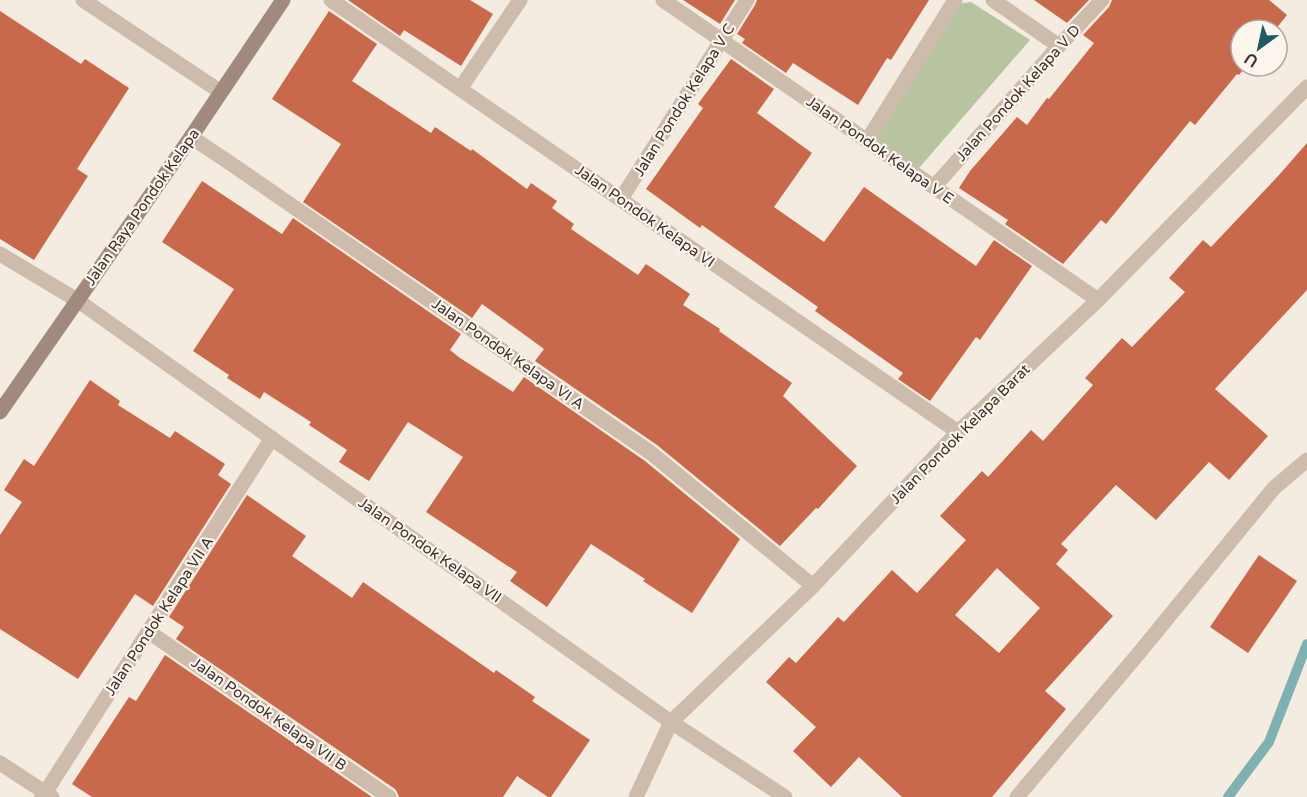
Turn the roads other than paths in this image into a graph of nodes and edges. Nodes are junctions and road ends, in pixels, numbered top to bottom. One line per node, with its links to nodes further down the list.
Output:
1 (83, 0): 14 (street)
2 (283, 0): 14 (street, Jalan Raya Pondok Kelapa)
3 (332, 0): 13 (street, Jalan Pondok Kelapa VI)
4 (520, 0): 13 (street)
5 (663, 0): 10 (street, Jalan Pondok Kelapa V E)
6 (747, 0): 10 (street, Jalan Pondok Kelapa V C)
7 (955, 0): 16 (street)
8 (993, 0): 11 (street)
9 (1102, 0): 11 (street, Jalan Pondok Kelapa V D)
10 (722, 41): 16 (street, Jalan Pondok Kelapa V E); 18 (street, Jalan Pondok Kelapa V C)
11 (1059, 46): 17 (street, Jalan Pondok Kelapa V D)
12 (1307, 87): 21 (street, Jalan Pondok Kelapa Barat)
13 (460, 89): 18 (street, Jalan Pondok Kelapa VI)
14 (221, 92): 15 (street, Jalan Raya Pondok Kelapa)
15 (191, 137): 20 (street, Jalan Raya Pondok Kelapa); 26 (street, Jalan Pondok Kelapa VI A)
16 (867, 141): 17 (street, Jalan Pondok Kelapa V E)
17 (934, 187): 21 (street, Jalan Pondok Kelapa V E)
18 (621, 199): 23 (street, Jalan Pondok Kelapa VI)
19 (0, 254): 20 (street, Jalan Pondok Kelapa VII)
20 (77, 300): 22 (street, Jalan Raya Pondok Kelapa); 24 (street, Jalan Pondok Kelapa VII)
21 (1098, 300): 23 (street, Jalan Pondok Kelapa Barat)
22 (0, 412)
23 (958, 432): 26 (street, Jalan Pondok Kelapa Barat)
24 (272, 438): 27 (street, Jalan Pondok Kelapa VII A); 28 (street, Jalan Pondok Kelapa VII)
25 (1307, 460): 34 (street)
26 (813, 586): 28 (street, Jalan Pondok Kelapa Barat)
27 (149, 632): 30 (street, Jalan Pondok Kelapa VII A); 31 (street, Jalan Pondok Kelapa VII B)
28 (671, 722): 32 (street, Jalan Pondok Kelapa Barat); 33 (street, Jalan Pondok Kelapa VII)
29 (0, 763): 30 (street)
30 (46, 796)
31 (389, 797)
32 (636, 797)
33 (785, 797)
34 (1017, 797)

